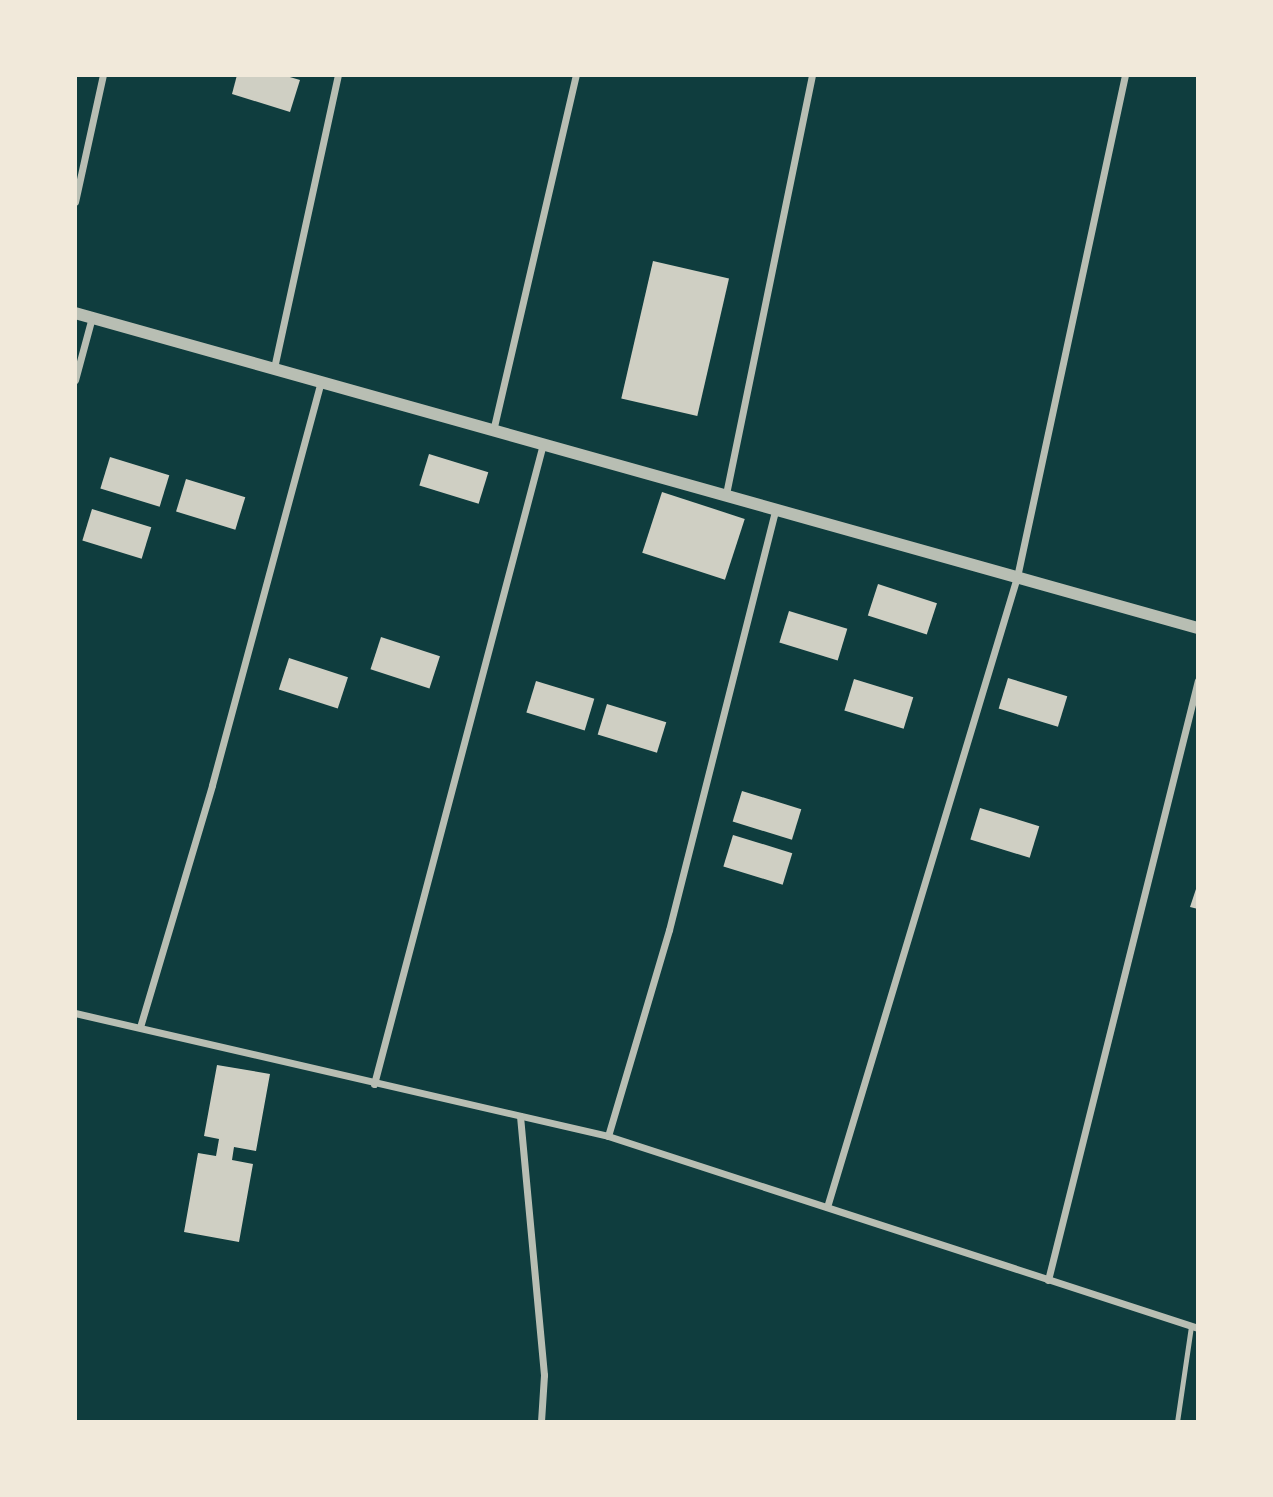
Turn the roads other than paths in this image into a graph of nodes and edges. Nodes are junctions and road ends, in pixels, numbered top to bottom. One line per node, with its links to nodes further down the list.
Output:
1 (103, 75): 6 (street)
2 (338, 75): 9 (street)
3 (576, 75): 12 (street)
4 (812, 75): 14 (street)
5 (1125, 75): 16 (street)
6 (75, 202)
7 (75, 313): 8 (street)
8 (92, 317): 9 (street); 11 (street)
9 (274, 368): 10 (street)
10 (321, 379): 12 (street); 20 (street)
11 (75, 380)
12 (493, 431): 13 (street)
13 (543, 443): 14 (street); 21 (street)
14 (726, 494): 15 (street)
15 (776, 506): 16 (street); 23 (street)
16 (1017, 577): 17 (street); 24 (street)
17 (1198, 628)
18 (1198, 680): 25 (street)
19 (75, 1013): 20 (street)
20 (140, 1027): 21 (street)
21 (374, 1084): 22 (street)
22 (520, 1116): 23 (street); 27 (street)
23 (608, 1136): 24 (street)
24 (827, 1207): 25 (street)
25 (1048, 1280): 26 (street)
26 (1195, 1327): 28 (lane)
27 (541, 1422)
28 (1177, 1422)

